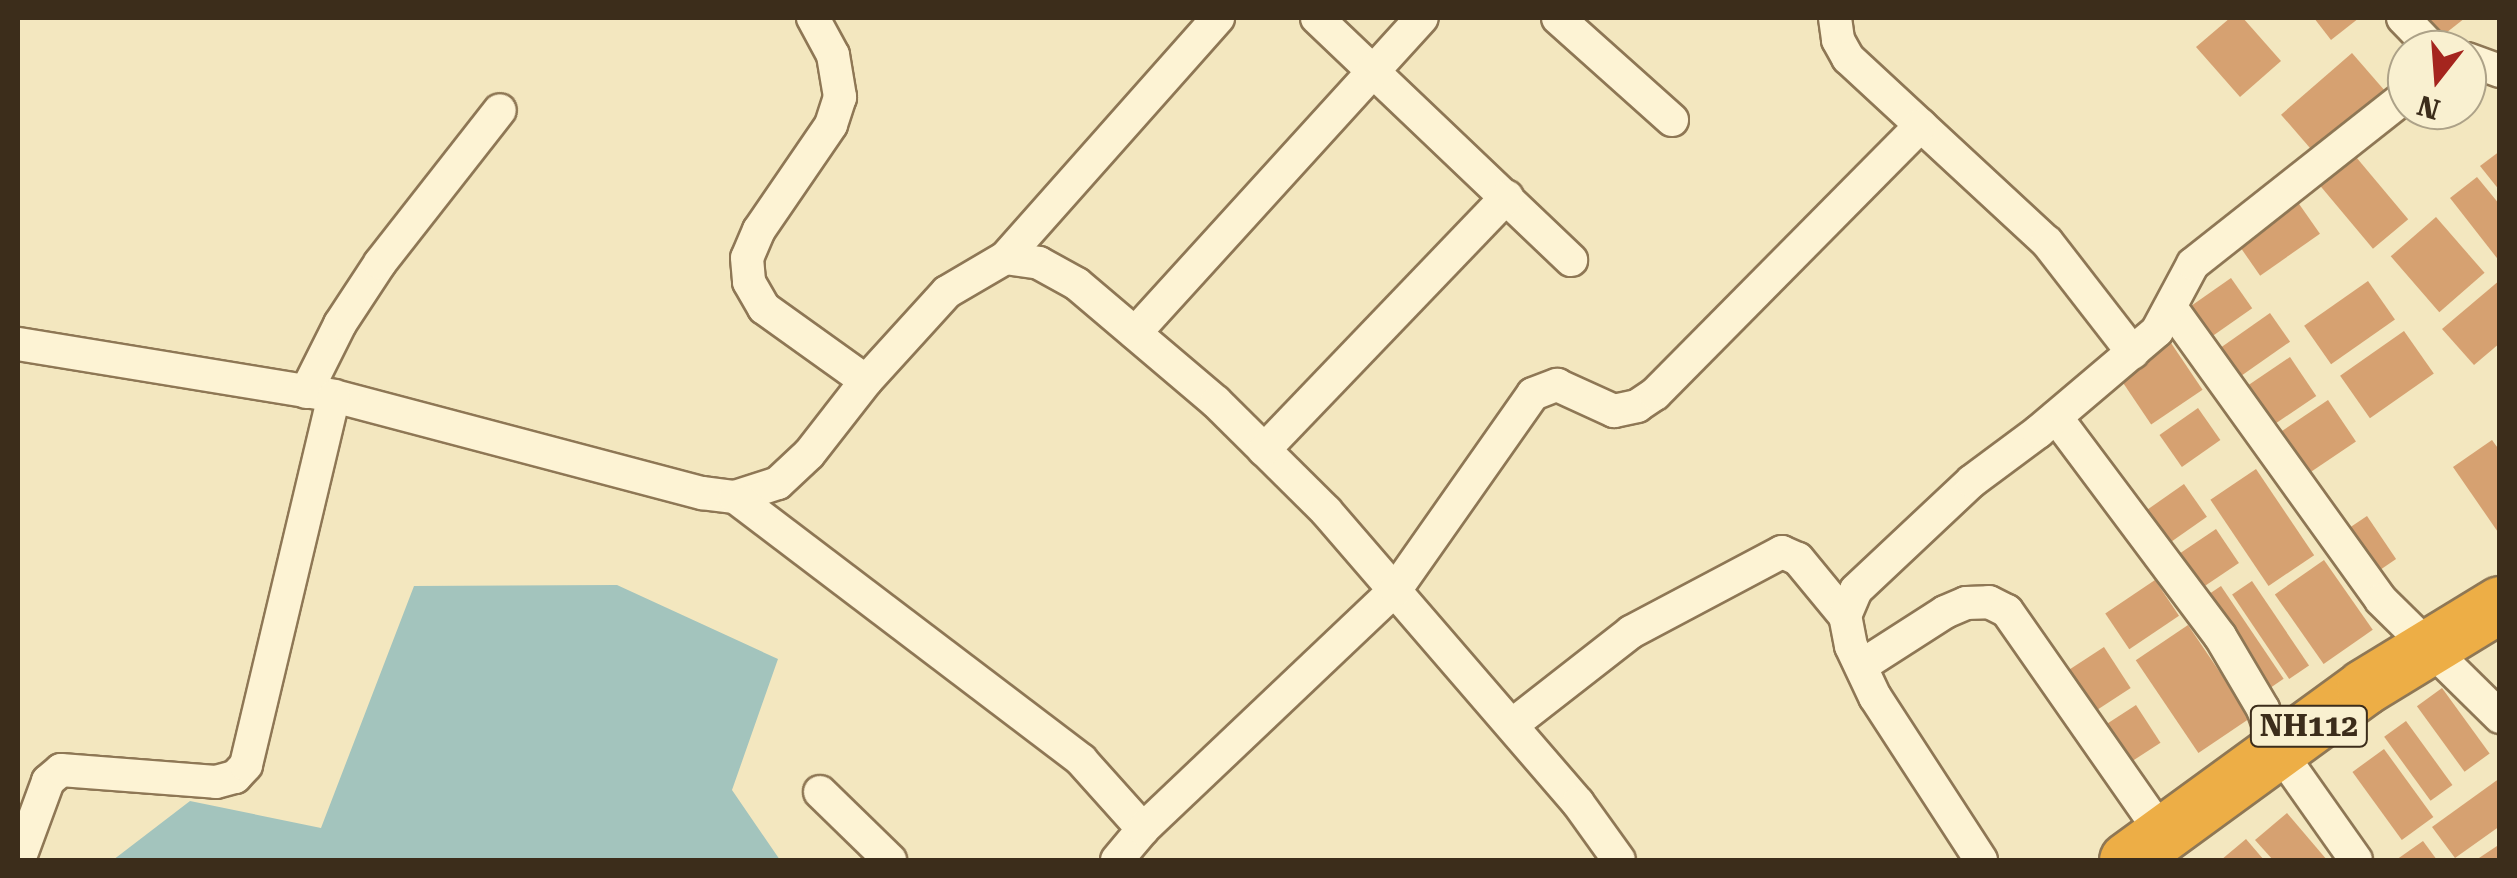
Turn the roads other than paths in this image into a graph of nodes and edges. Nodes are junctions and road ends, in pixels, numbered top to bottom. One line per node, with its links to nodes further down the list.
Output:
1 (813, 18): 19 (street)
2 (1317, 18): 7 (street)
3 (1422, 18): 7 (street)
4 (1558, 18): 10 (street)
5 (1835, 18): 11 (street)
6 (1214, 19): 13 (street)
7 (1377, 72): 12 (street); 16 (street)
8 (500, 110): 20 (street)
9 (2387, 111): 15 (street)
10 (1672, 120)
11 (1921, 125): 18 (street); 24 (street)
12 (1506, 197): 14 (street); 22 (street)
13 (1005, 258): 16 (street); 19 (street)
14 (1571, 260)
15 (2172, 309): 18 (street); 27 (street)
16 (1135, 333): 22 (street)
17 (18, 344): 20 (street)
18 (2134, 352): 21 (street)
19 (866, 381): 23 (street)
20 (320, 394): 23 (street); 34 (street)
21 (2056, 418): 26 (street); 31 (street)
22 (1264, 450): 24 (street)
23 (735, 498): 33 (street)
24 (1396, 588): 30 (street); 33 (street)
25 (2500, 604): 27 (highway, NH112)
26 (1845, 616): 28 (street); 30 (street)
27 (2430, 646): 29 (street); 31 (highway, NH112)
28 (1861, 666): 35 (street); 39 (street)
29 (2500, 716)
30 (1512, 726): 38 (street)
31 (2278, 748): 35 (highway, NH112); 40 (street)
32 (820, 792): 36 (street)
33 (1144, 829): 37 (street)
34 (22, 841)
35 (2144, 847)
36 (890, 860)
37 (1117, 860)
38 (1619, 860)
39 (1981, 860)
40 (2356, 860)

